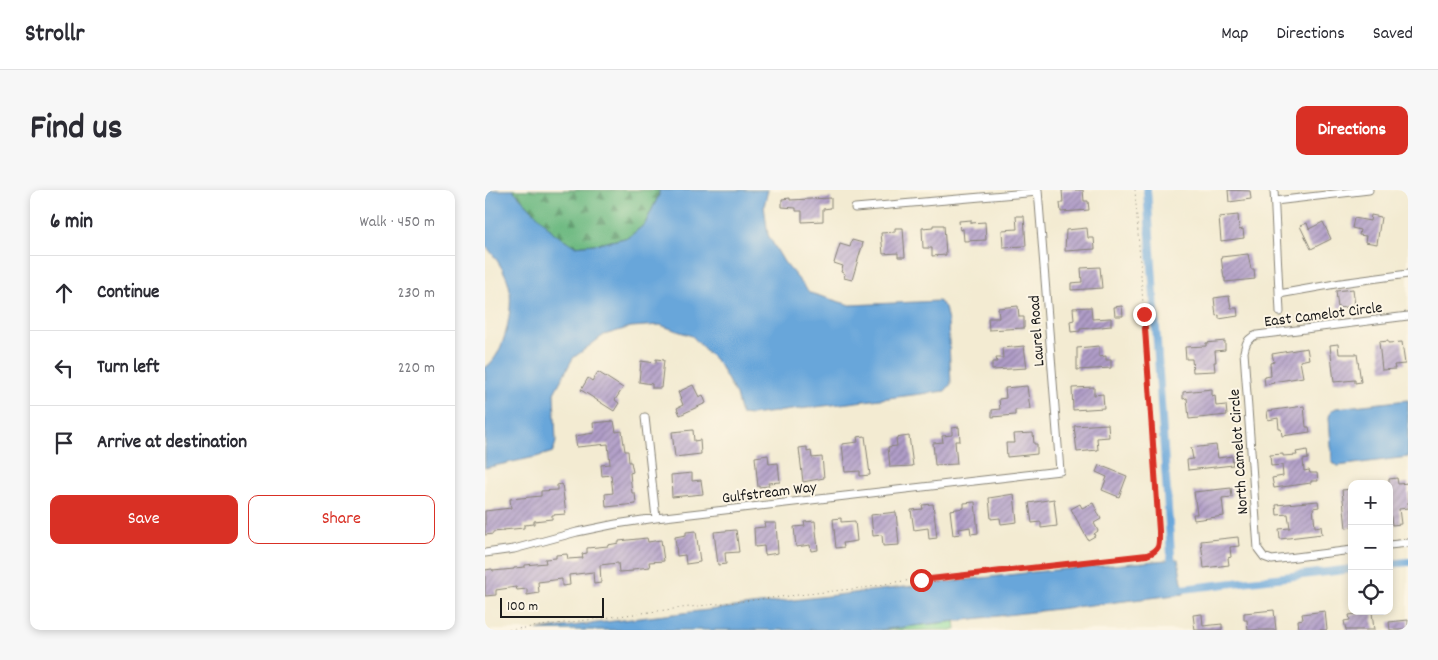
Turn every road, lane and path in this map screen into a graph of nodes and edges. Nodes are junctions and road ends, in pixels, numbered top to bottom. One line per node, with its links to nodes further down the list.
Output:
1 (1135, 190): 19 (path)
2 (1274, 190): 5 (street)
3 (1369, 190): 5 (street)
4 (1038, 191): 6 (street); 13 (street, Laurel Road)
5 (1275, 201): 8 (street)
6 (855, 208)
7 (1408, 274): 8 (street)
8 (1279, 294): 9 (street)
9 (1280, 312)
10 (1408, 316): 11 (street, East Camelot Circle)
11 (1245, 344): 17 (street, North Camelot Circle)
12 (645, 418): 14 (street)
13 (1060, 470): 14 (street, Gulfstream Way)
14 (656, 518): 18 (street, Gulfstream Way)
15 (1408, 543): 16 (street)
16 (1393, 545)
17 (1348, 550)
18 (485, 553)
19 (509, 630)

